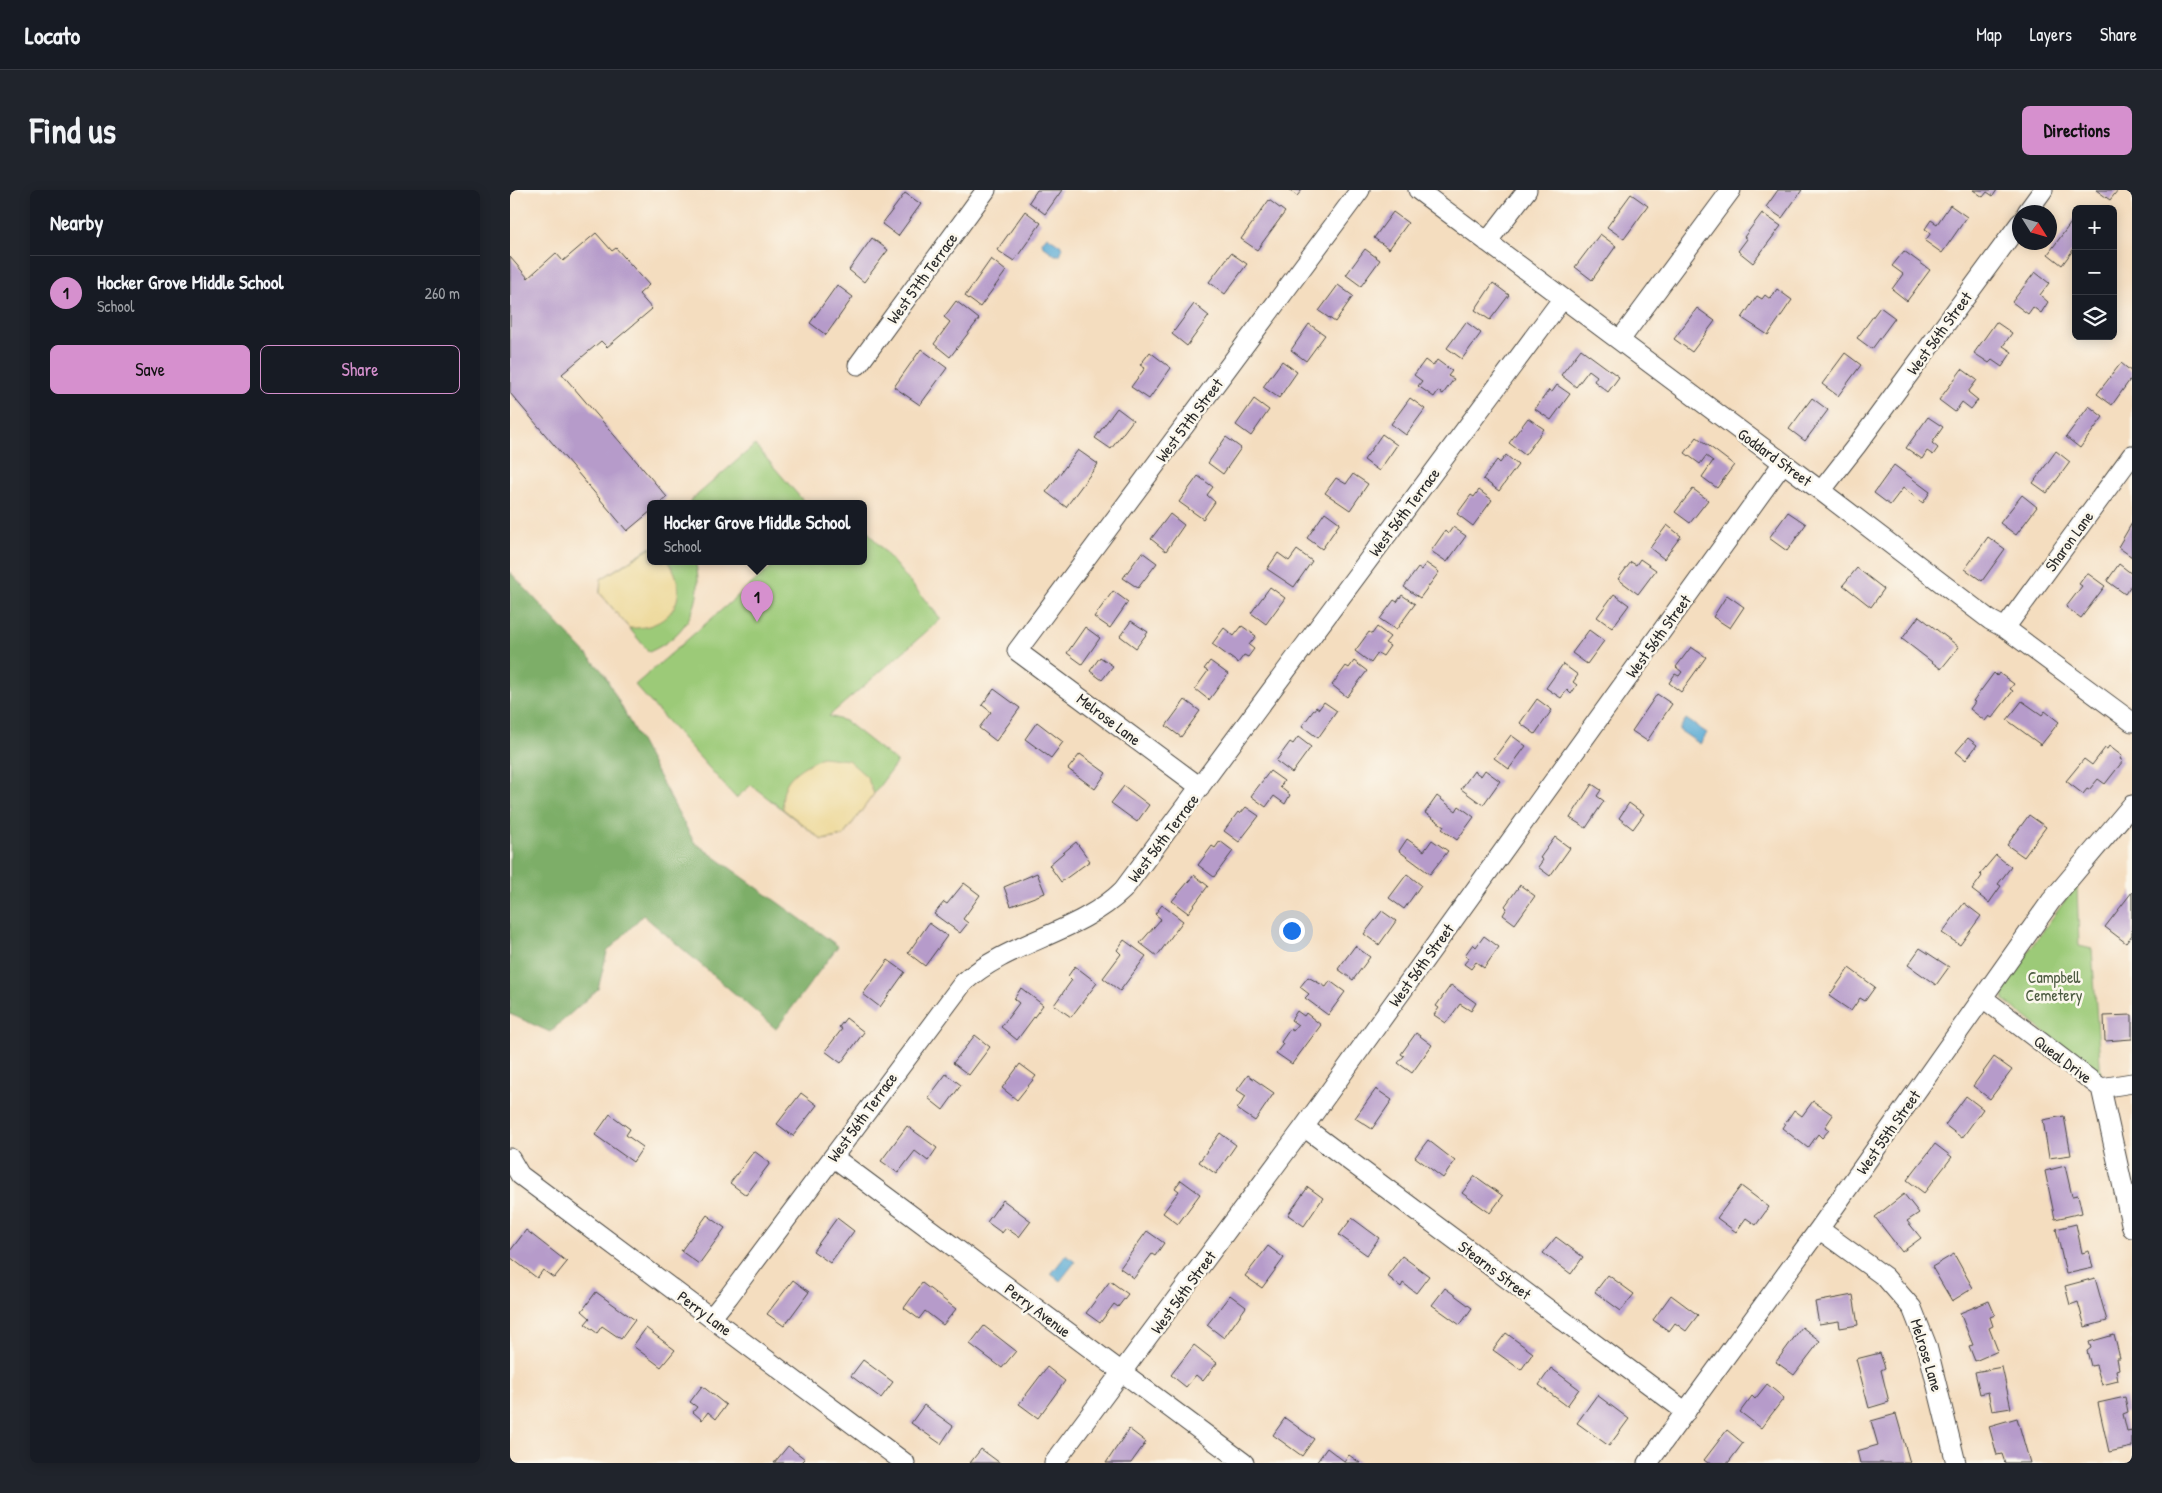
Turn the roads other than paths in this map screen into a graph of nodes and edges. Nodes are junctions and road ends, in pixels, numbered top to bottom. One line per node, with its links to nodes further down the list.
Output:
1 (986, 190): 12 (street, West 57th Terrace)
2 (1360, 190): 17 (street, West 57th Street)
3 (1418, 190): 9 (street, Goddard Street)
4 (1526, 190): 9 (street)
5 (1731, 190): 11 (street)
6 (2044, 190): 7 (street)
7 (2032, 205)
8 (2012, 234): 15 (street, West 56th Street)
9 (1487, 242): 10 (street, Goddard Street)
10 (1563, 298): 11 (street, Goddard Street); 19 (street, West 56th Terrace)
11 (1620, 340): 14 (street, Goddard Street)
12 (858, 365)
13 (2132, 455): 16 (street, Sharon Lane)
14 (1783, 463): 15 (street, Goddard Street); 24 (street, West 56th Street)
15 (1822, 491): 16 (street, Goddard Street)
16 (2005, 628): 18 (street, Goddard Street)
17 (1017, 651): 19 (street, Melrose Lane)
18 (2132, 722)
19 (1200, 787): 25 (street, West 56th Terrace)
20 (2132, 804): 21 (street, West 55th Street)
21 (1982, 998): 23 (street, Queal Drive); 29 (street, West 55th Street)
22 (2132, 1083): 23 (street)
23 (2101, 1088): 28 (street, Queal Drive)
24 (1304, 1127): 31 (street, West 56th Street); 32 (street, Stearns Street)
25 (833, 1157): 30 (street, West 56th Terrace); 31 (street, Perry Avenue)
26 (510, 1158): 27 (street, Perry Lane)
27 (515, 1180): 30 (street, Perry Lane)
28 (2132, 1228)
29 (1819, 1229): 32 (street, West 55th Street); 37 (street, Melrose Lane)
30 (711, 1318): 33 (street, Perry Lane)
31 (1123, 1373): 34 (street, West 56th Street); 35 (street, Perry Avenue)
32 (1686, 1412): 36 (street, West 55th Street)
33 (905, 1463)
34 (1054, 1463)
35 (1244, 1463)
36 (1648, 1463)
37 (1956, 1463)

